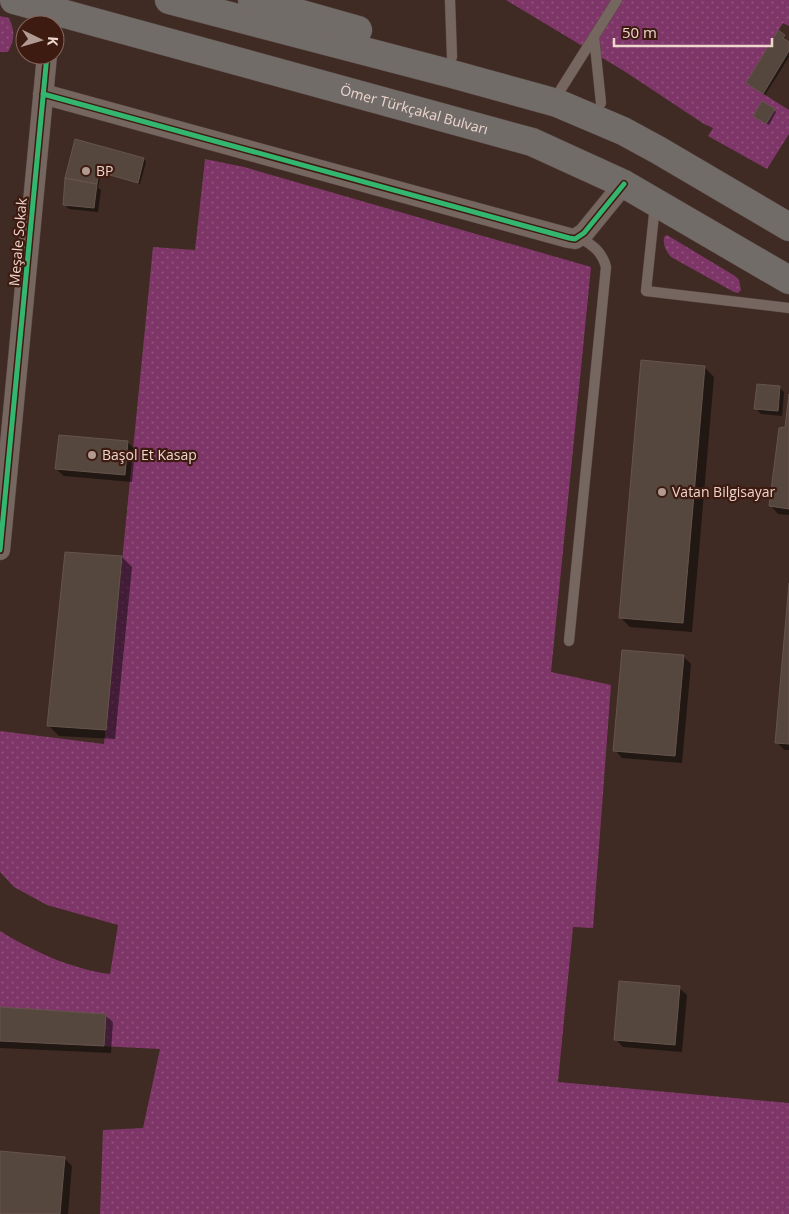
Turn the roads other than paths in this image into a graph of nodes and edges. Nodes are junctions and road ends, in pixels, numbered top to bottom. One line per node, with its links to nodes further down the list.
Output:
1 (14, 0): 6 (main road, Ömer Türkçakal Bulvarı)
2 (169, 0): 16 (main road)
3 (252, 0): 8 (main road)
4 (450, 0): 8 (lane)
5 (617, 0): 7 (lane)
6 (52, 12): 13 (main road, Ömer Türkçakal Bulvarı)
7 (594, 36): 10 (lane); 12 (lane)
8 (452, 57): 10 (main road)
9 (46, 65): 11 (street, Meşale Sokak)
10 (561, 89): 12 (main road)
11 (43, 94): 17 (street); 20 (street, Meşale Sokak)
12 (601, 103): 15 (main road)
13 (624, 184): 14 (main road, Ömer Türkçakal Bulvarı); 17 (street)
14 (656, 201): 18 (main road, Ömer Türkçakal Bulvarı); 19 (lane)
15 (789, 207)
16 (789, 227)
17 (579, 237): 21 (lane)
18 (789, 280)
19 (789, 308)
20 (0, 550)
21 (569, 641)

